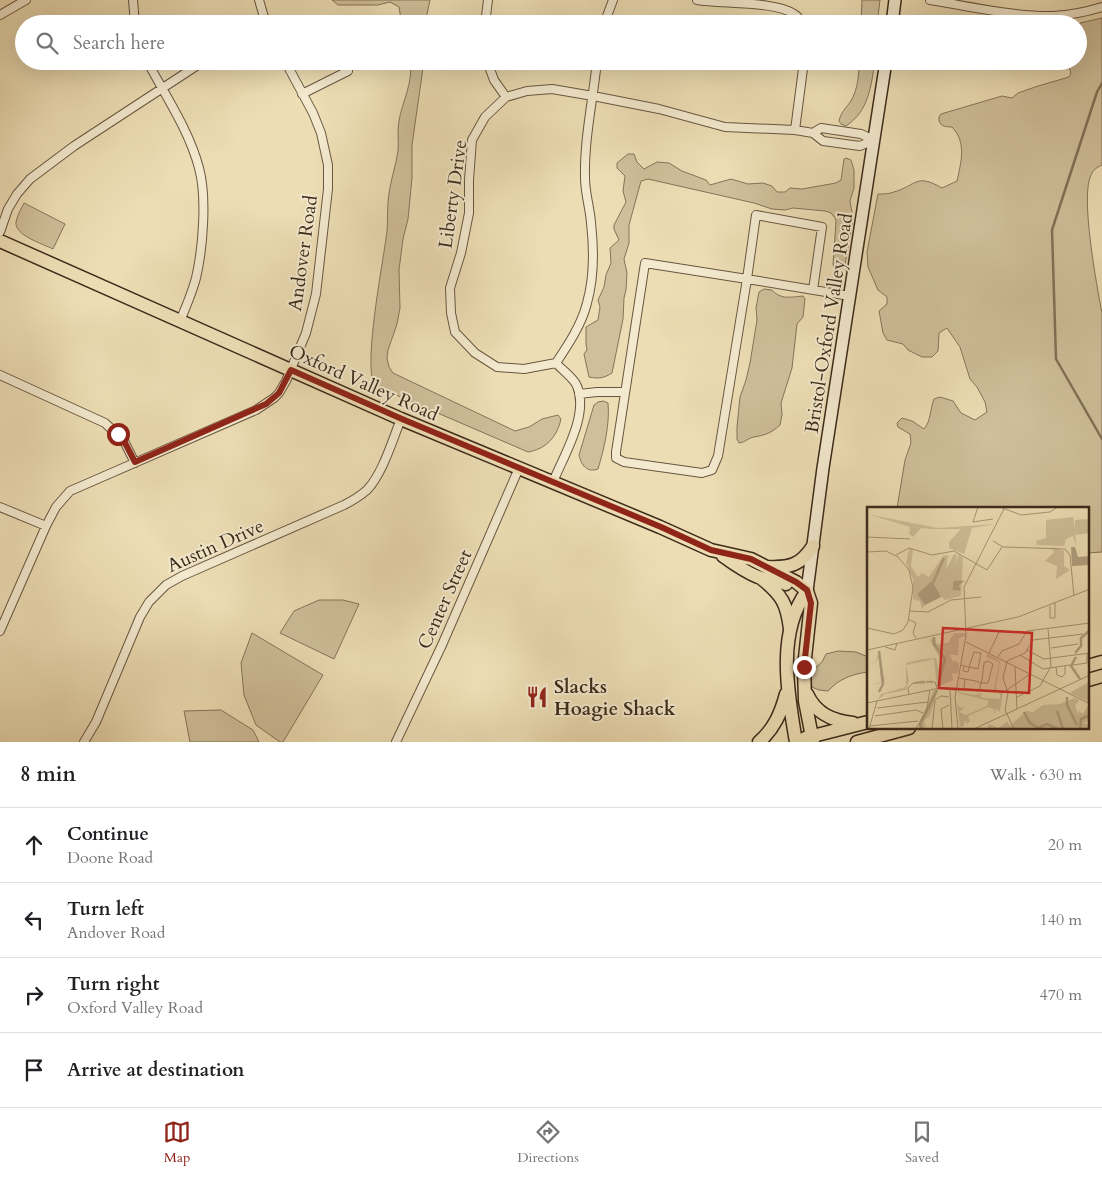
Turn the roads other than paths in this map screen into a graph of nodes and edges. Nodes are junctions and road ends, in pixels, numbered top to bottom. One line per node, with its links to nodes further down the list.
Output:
1 (26, 0): 11 (street)
2 (133, 0): 12 (street)
3 (259, 0): 13 (street)
4 (488, 0): 14 (street)
5 (613, 0): 15 (street)
6 (697, 0): 16 (street)
7 (895, 0): 17 (main road)
8 (930, 0): 9 (street)
9 (969, 3): 18 (street)
10 (1102, 7): 19 (street)
11 (0, 15)
12 (134, 15)
13 (262, 15)
14 (486, 15)
15 (607, 15)
16 (796, 15)
17 (893, 15)
18 (1038, 15)
19 (1059, 15)
20 (152, 70): 28 (street)
21 (190, 70): 28 (street)
22 (289, 70): 29 (street, Andover Road)
23 (348, 70): 29 (street)
24 (490, 70): 31 (street)
25 (596, 70): 30 (street)
26 (803, 70): 32 (street)
27 (885, 70): 34 (main road, Bristol-Oxford Valley Road)
28 (162, 89): 35 (street); 40 (street)
29 (302, 94): 42 (street, Andover Road)
30 (593, 96): 31 (street, Liberty Drive); 32 (street, Liberty Drive); 41 (street)
31 (506, 97): 41 (street, Liberty Drive)
32 (795, 130): 33 (street, Liberty Drive)
33 (813, 132): 34 (street); 34 (street)
34 (874, 140): 39 (main road, Bristol-Oxford Valley Road)
35 (0, 232)
36 (0, 241): 40 (main road, Oxford Valley Road)
37 (747, 279): 38 (street); 38 (street); 44 (street); 44 (street)
38 (813, 290): 39 (street)
39 (850, 296): 52 (main road, Bristol-Oxford Valley Road)
40 (180, 321): 42 (main road, Oxford Valley Road)
41 (556, 363): 45 (street)
42 (291, 370): 46 (main road, Oxford Valley Road); 47 (street, Andover Road)
43 (0, 375): 47 (street)
44 (625, 392): 45 (street)
45 (579, 394): 49 (street)
46 (402, 419): 48 (main road, Oxford Valley Road); 65 (street, Austin Drive)
47 (135, 462): 51 (street, Andover Road)
48 (519, 468): 49 (main road, Oxford Valley Road); 66 (street, Center Street)
49 (553, 482): 53 (main road, Oxford Valley Road)
50 (0, 507): 51 (street)
51 (46, 526): 57 (street, Andover Road)
52 (813, 546): 54 (main road); 56 (main road, Bristol-Oxford Valley Road)
53 (716, 552): 54 (main road, Oxford Valley Road); 55 (main road, Oxford Valley Road)
54 (768, 567): 56 (main road, Oxford Valley Road)
55 (760, 578): 56 (main road, Oxford Valley Road); 58 (main road)
56 (807, 590): 58 (main road); 59 (main road)
57 (0, 630)
58 (790, 633): 60 (main road)
59 (804, 683): 61 (main road); 63 (main road)
60 (788, 684): 67 (main road); 68 (main road)
61 (864, 723): 63 (main road)
62 (902, 730): 64 (main road)
63 (812, 739): 68 (main road)
64 (861, 741)
65 (84, 742)
66 (396, 742)
67 (760, 742)
68 (794, 742)

